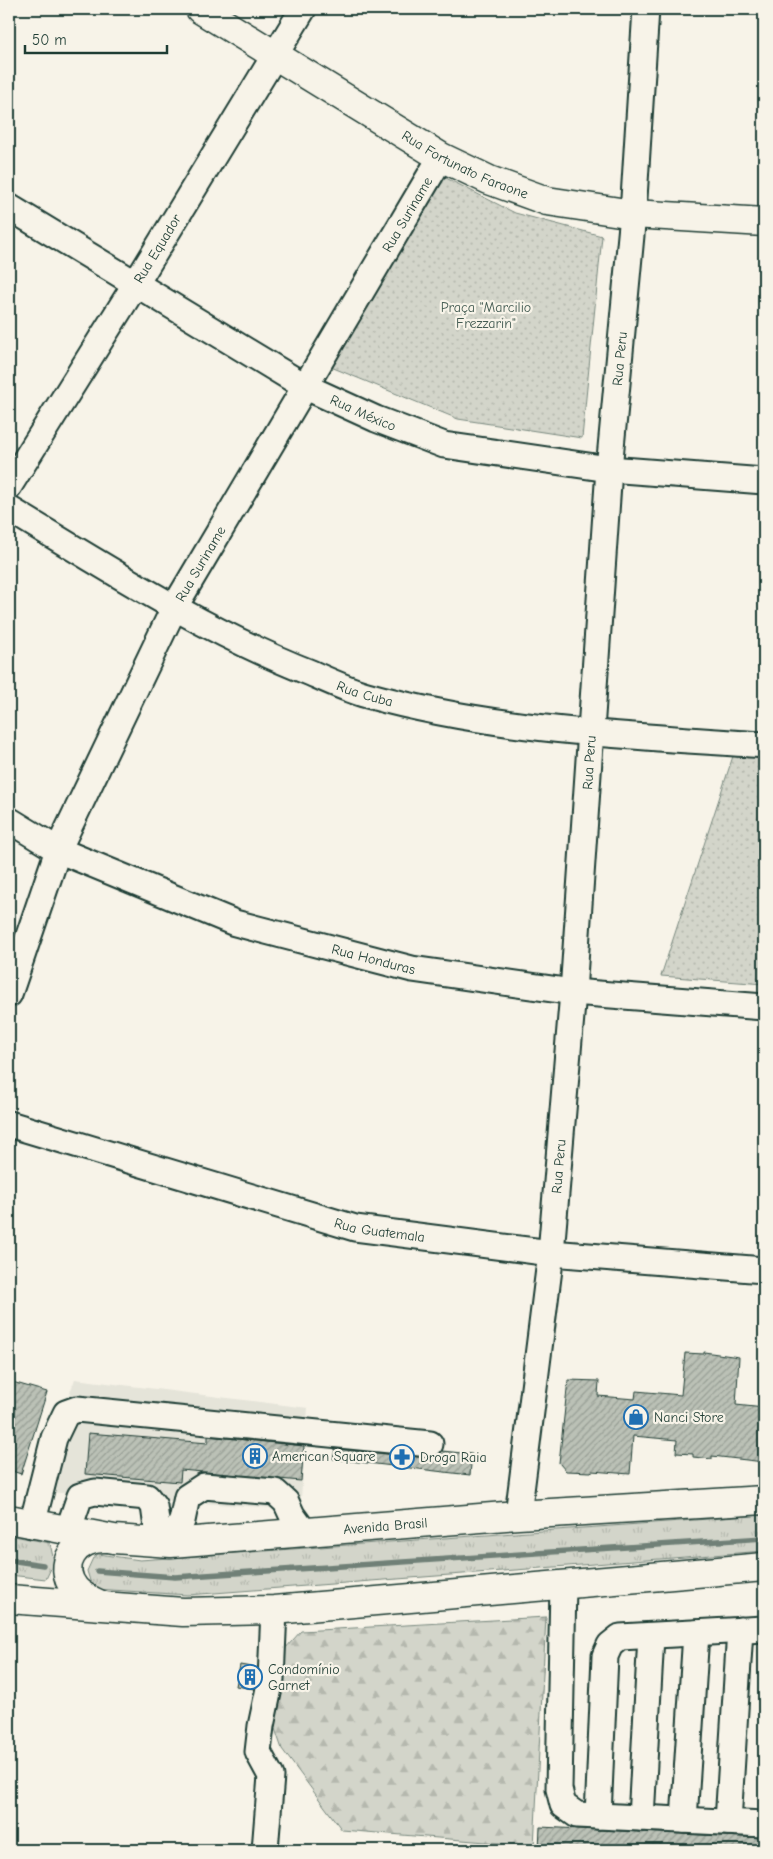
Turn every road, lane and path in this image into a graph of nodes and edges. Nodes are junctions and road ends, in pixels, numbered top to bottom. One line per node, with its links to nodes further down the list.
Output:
1 (200, 9): 4 (main road, Rua Fortunato Faraone)
2 (303, 9): 4 (street, Rua Equador)
3 (646, 9): 7 (street, Rua Peru)
4 (275, 55): 5 (main road, Rua Fortunato Faraone); 9 (street, Rua Equador)
5 (442, 156): 7 (main road, Rua Fortunato Faraone); 10 (street, Rua Suriname)
6 (9, 207): 9 (street, Rua México)
7 (633, 214): 8 (main road, Rua Fortunato Faraone); 11 (street, Rua Peru)
8 (764, 222)
9 (135, 285): 10 (street, Rua México); 13 (street, Rua Equador)
10 (306, 387): 11 (street, Rua México); 15 (street, Rua Suriname)
11 (609, 469): 12 (street, Rua México); 16 (street, Rua Peru)
12 (764, 481)
13 (9, 486)
14 (9, 509): 15 (street, Rua Cuba)
15 (174, 608): 16 (street, Rua Cuba); 19 (street, Rua Suriname)
16 (590, 733): 17 (street, Rua Cuba); 20 (street, Rua Peru)
17 (764, 745)
18 (9, 820): 19 (street, Rua Honduras)
19 (58, 850): 20 (street, Rua Honduras); 21 (street, Rua Suriname)
20 (573, 992): 22 (street, Rua Honduras); 24 (street, Rua Peru)
21 (9, 994)
22 (764, 1007)
23 (9, 1124): 24 (street, Rua Guatemala)
24 (551, 1253): 25 (street, Rua Guatemala); 28 (street, Rua Peru)
25 (764, 1270)
26 (430, 1444): 29 (street)
27 (764, 1500): 28 (main road, Avenida Brasil)
28 (518, 1516): 31 (main road, Avenida Brasil)
29 (20, 1522): 30 (main road, Avenida Brasil)
30 (68, 1531): 32 (main road, Avenida Brasil); 33 (street)
31 (305, 1533): 33 (main road, Avenida Brasil); 33 (street)
32 (114, 1539): 33 (main road, Avenida Brasil); 37 (main road)
33 (165, 1543)
34 (764, 1567): 35 (main road)
35 (563, 1585): 38 (main road); 43 (street)
36 (9, 1599): 37 (main road)
37 (103, 1606): 38 (main road)
38 (274, 1610): 48 (street)
39 (764, 1629): 40 (street)
40 (740, 1630): 41 (street); 46 (street)
41 (696, 1633): 42 (street); 45 (street)
42 (651, 1636): 43 (street); 44 (street)
43 (598, 1816): 44 (street)
44 (641, 1818): 45 (street)
45 (684, 1820): 46 (street)
46 (728, 1822): 47 (street)
47 (764, 1824)
48 (265, 1850)

